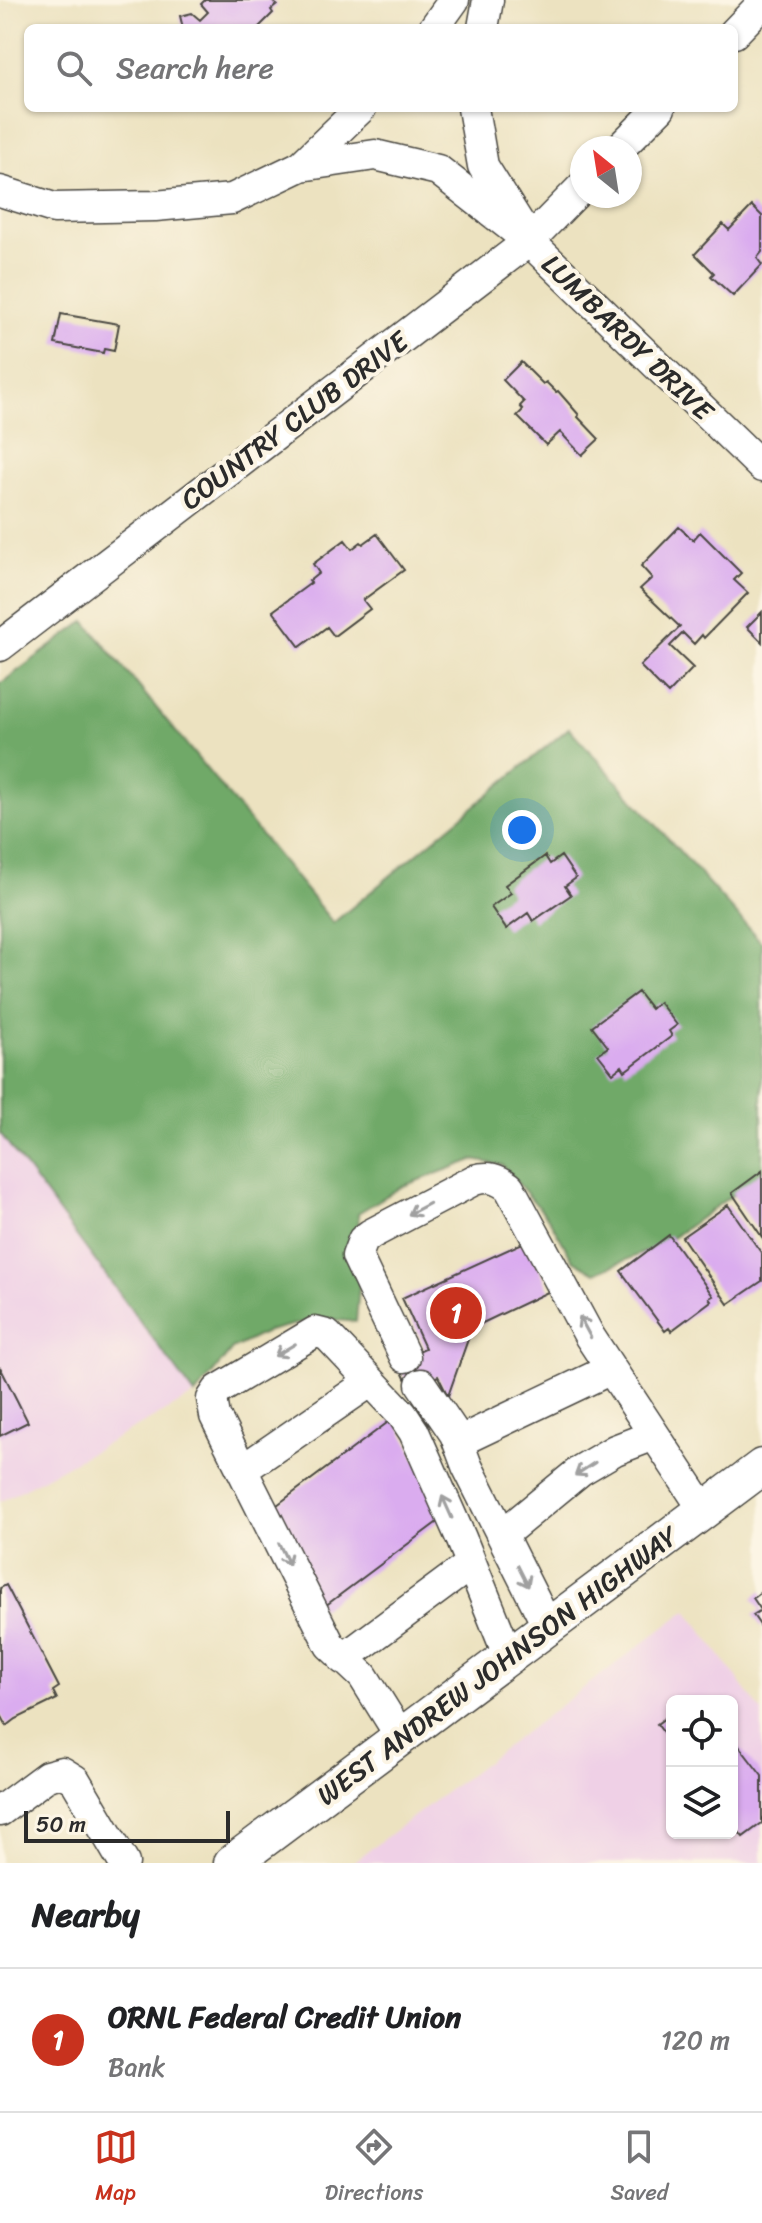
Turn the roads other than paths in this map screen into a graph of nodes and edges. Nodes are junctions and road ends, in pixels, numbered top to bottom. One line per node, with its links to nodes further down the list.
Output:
1 (454, 0): 4 (street)
2 (488, 0): 5 (street)
3 (762, 4): 6 (street)
4 (437, 24)
5 (484, 24)
6 (738, 29)
7 (357, 112): 11 (street)
8 (474, 112): 14 (street)
9 (656, 112): 10 (street)
10 (632, 136)
11 (301, 166): 12 (street); 14 (street)
12 (0, 191)
13 (570, 199): 14 (street, COUNTRY CLUB DRIVE)
14 (529, 241): 15 (street, LUMBARDY DRIVE); 16 (street, COUNTRY CLUB DRIVE)
15 (762, 467)
16 (0, 646)
17 (405, 1357): 18 (street, one-way to 17)
18 (611, 1369): 21 (street); 22 (street)
19 (370, 1382): 24 (street); 24 (street, one-way to 24); 27 (street, one-way to 19)
20 (421, 1384): 22 (street)
21 (654, 1435): 25 (street); 26 (street, one-way to 26)
22 (458, 1442): 26 (street)
23 (762, 1467): 25 (main road, WEST ANDREW JOHNSON HIGHWAY)
24 (242, 1470): 30 (street, one-way to 30)
25 (704, 1510): 28 (main road, WEST ANDREW JOHNSON HIGHWAY)
26 (502, 1535): 28 (street, one-way to 28)
27 (471, 1564): 29 (street); 30 (street)
28 (548, 1627): 29 (main road, WEST ANDREW JOHNSON HIGHWAY)
29 (509, 1657): 31 (main road, WEST ANDREW JOHNSON HIGHWAY)
30 (343, 1659): 31 (street)
31 (401, 1737): 34 (main road, WEST ANDREW JOHNSON HIGHWAY)
32 (0, 1811): 33 (street)
33 (124, 1863)
34 (232, 1863)

